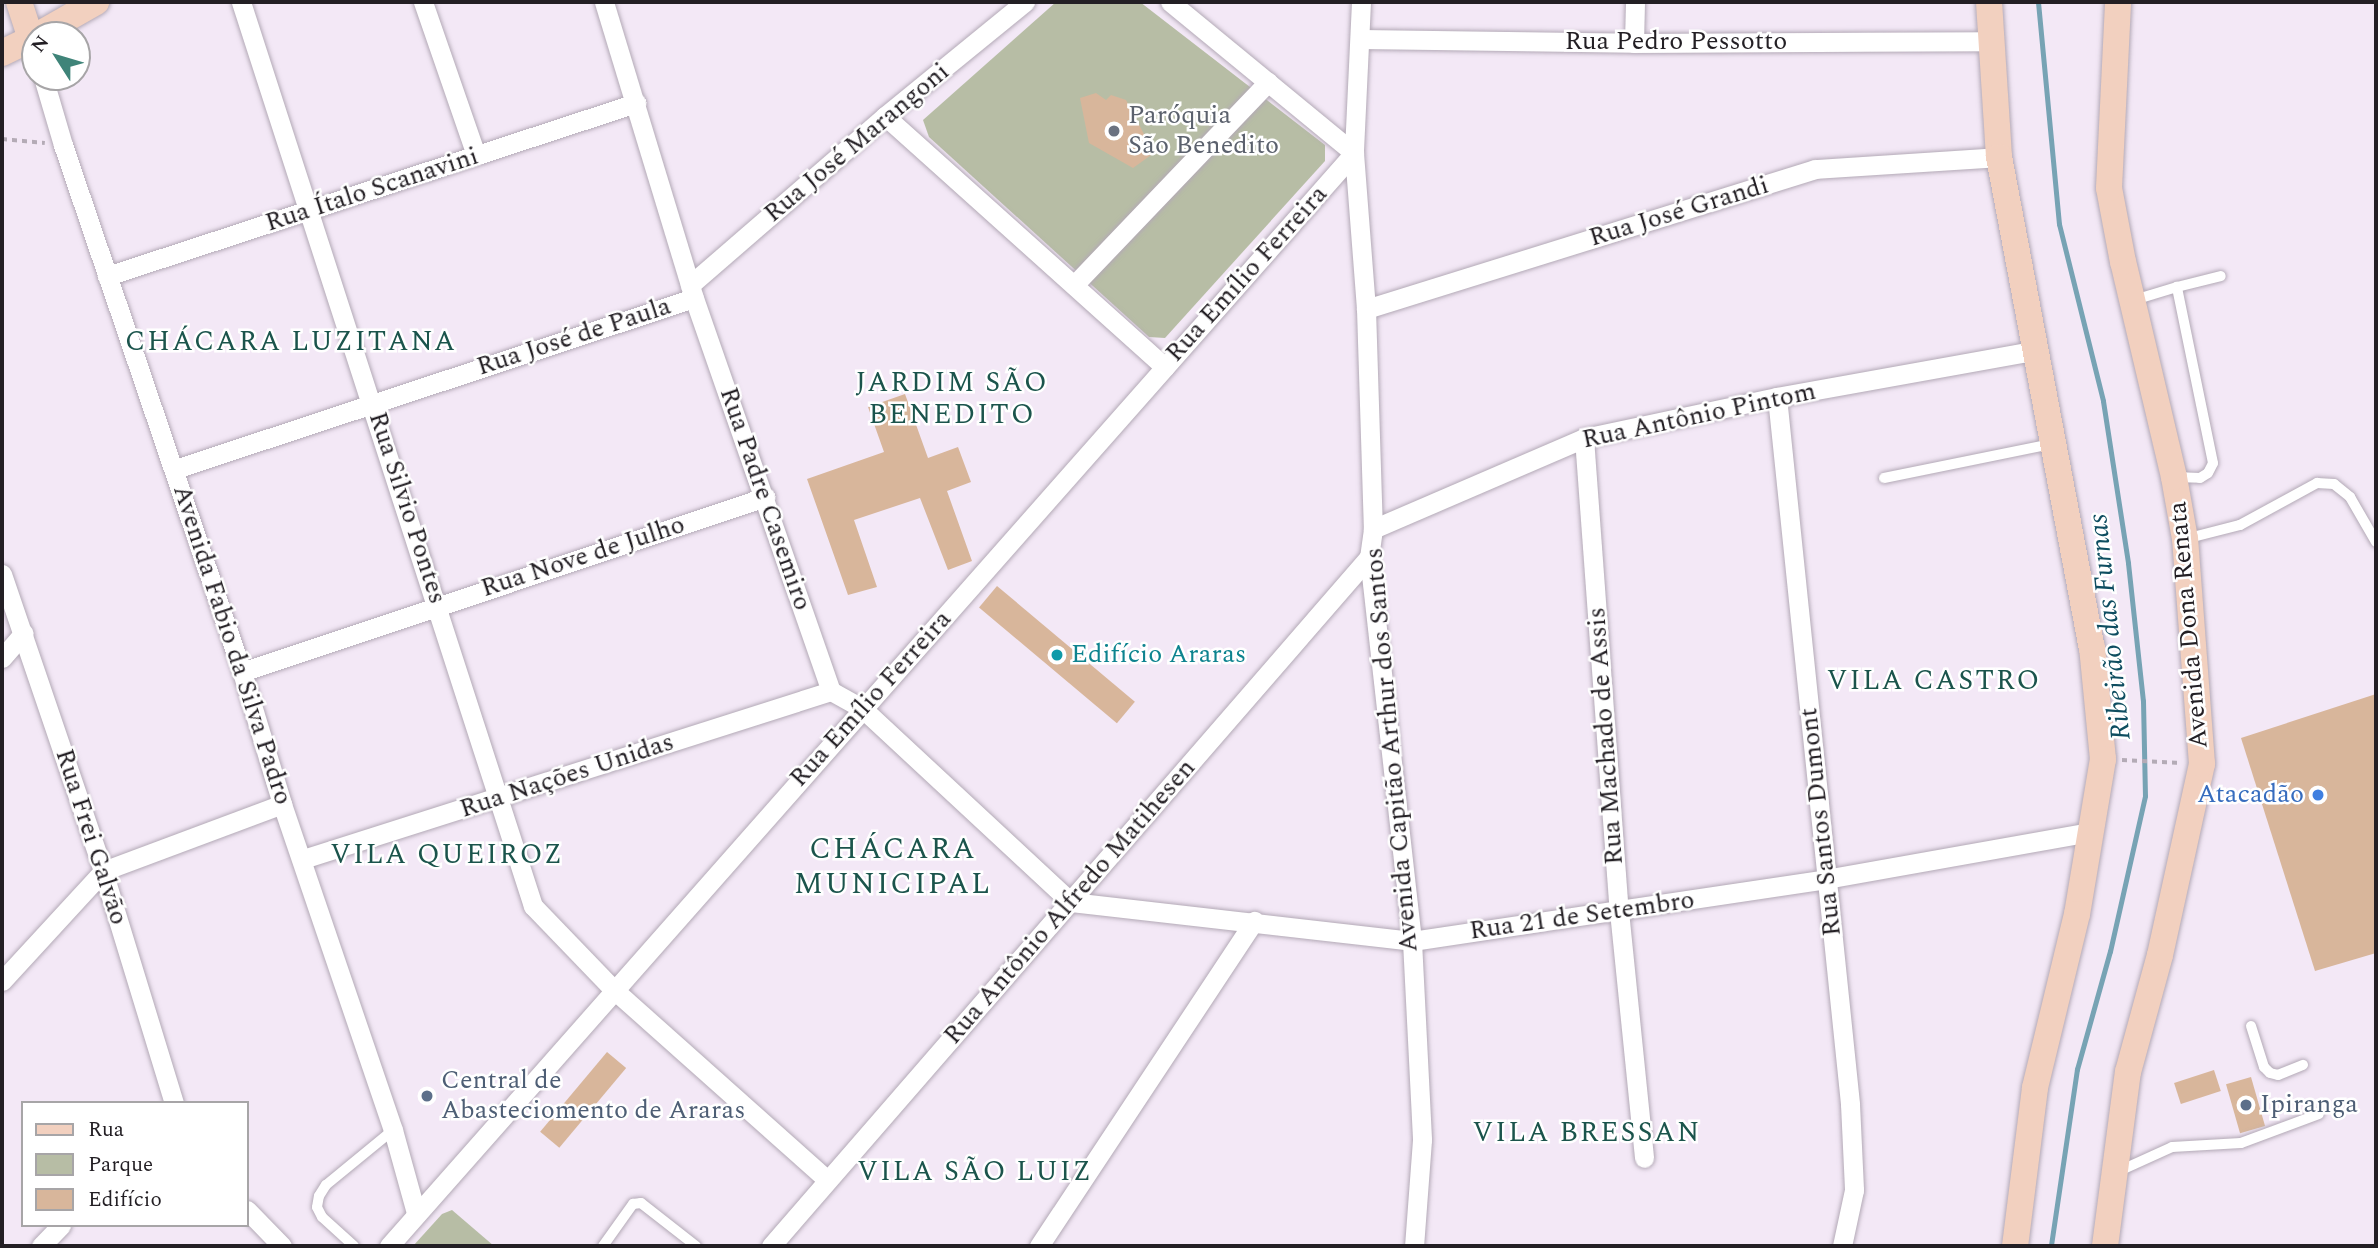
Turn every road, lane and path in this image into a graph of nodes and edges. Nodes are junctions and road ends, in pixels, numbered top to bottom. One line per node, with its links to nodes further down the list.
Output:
1 (96, 2): 11 (main road)
2 (241, 2): 26 (street, Rua Silvio Pontes)
3 (423, 2): 24 (street)
4 (604, 2): 19 (street, Rua Padre Casemiro)
5 (1025, 2): 20 (street, Rua José Marangoni)
6 (1170, 2): 17 (street)
7 (1361, 2): 13 (street, Avenida Capitão Arthur dos Santos)
8 (1635, 2): 15 (street)
9 (1989, 2): 14 (main road)
10 (2118, 2): 32 (main road, Avenida Dona Renata)
11 (51, 21)
12 (21, 37): 16 (main road)
13 (1361, 39): 15 (street, Rua Pedro Pessotto); 23 (street, Avenida Capitão Arthur dos Santos)
14 (1992, 41): 15 (street, Rua Pedro Pessotto); 25 (main road)
15 (1634, 43)
16 (2, 53)
17 (1268, 82): 23 (street); 29 (street)
18 (47, 91): 22 (street, Avenida Fabio da Silva Padro)
19 (636, 103): 24 (street, Rua Ítalo Scanavini); 31 (street, Rua Padre Casemiro)
20 (885, 116): 29 (street); 31 (street, Rua José Marangoni)
21 (2, 139): 22 (path)
22 (63, 145): 27 (street, Avenida Fabio da Silva Padro)
23 (1354, 153): 33 (street, Avenida Capitão Arthur dos Santos); 35 (street, Rua Emílio Ferreira)
24 (476, 155): 26 (street, Rua Ítalo Scanavini)
25 (1999, 157): 33 (street, Rua José Grandi); 34 (main road)
26 (308, 213): 27 (street, Rua Ítalo Scanavini); 37 (street, Rua Silvio Pontes)
27 (107, 276): 40 (street, Avenida Fabio da Silva Padro)
28 (2221, 276): 30 (lane)
29 (1074, 285): 35 (street)
30 (2177, 287): 32 (lane); 41 (lane)
31 (692, 292): 37 (street, Rua José de Paula); 43 (street, Rua Padre Casemiro)
32 (2133, 300): 41 (main road, Avenida Dona Renata)
33 (1366, 309): 44 (street, Avenida Capitão Arthur dos Santos)
34 (2038, 350): 36 (street, Rua Antônio Pintom); 39 (main road)
35 (1165, 367): 54 (street, Rua Emílio Ferreira)
36 (1777, 397): 38 (street, Rua Antônio Pintom); 62 (street, Rua Santos Dumont)
37 (373, 402): 40 (street, Rua José de Paula); 49 (street, Rua Silvio Pontes)
38 (1584, 438): 44 (street, Rua Antônio Pintom); 64 (street, Rua Machado de Assis)
39 (2055, 443): 42 (lane); 55 (main road)
40 (175, 469): 52 (street, Avenida Fabio da Silva Padro)
41 (2174, 477): 45 (main road, Avenida Dona Renata)
42 (1884, 478)
43 (765, 497): 49 (street, Rua Nove de Julho); 53 (street, Rua Padre Casemiro)
44 (1373, 529): 47 (street, Avenida Capitão Arthur dos Santos)
45 (2185, 539): 46 (lane); 56 (main road, Avenida Dona Renata)
46 (2376, 542)
47 (1369, 557): 63 (street, Rua Antônio Alfredo Matihesen); 66 (street, Avenida Capitão Arthur dos Santos)
48 (2, 574): 50 (street, Rua Frei Galvão)
49 (438, 606): 52 (street, Rua Nove de Julho); 57 (street, Rua Silvio Pontes)
50 (24, 633): 51 (street); 61 (street, Rua Frei Galvão)
51 (2, 658)
52 (242, 672): 58 (street, Avenida Fabio da Silva Padro)
53 (831, 691): 54 (street); 57 (street, Rua Nações Unidas)
54 (863, 709): 63 (street); 68 (street, Rua Emílio Ferreira)
55 (2103, 759): 56 (path); 59 (main road)
56 (2202, 764): 75 (main road, Avenida Dona Renata)
57 (498, 798): 60 (street, Rua Nações Unidas); 68 (street, Rua Silvio Pontes)
58 (282, 804): 60 (street, Avenida Fabio da Silva Padro); 61 (street)
59 (2090, 832): 62 (street, Rua 21 de Setembro); 90 (main road)
60 (303, 859): 73 (street, Avenida Fabio da Silva Padro)
61 (103, 871): 67 (street); 71 (street, Rua Frei Galvão)
62 (1826, 879): 64 (street, Rua 21 de Setembro); 89 (street, Rua Santos Dumont)
63 (1071, 902): 65 (street, Rua 21 de Setembro); 76 (street, Rua Antônio Alfredo Matihesen)
64 (1619, 911): 66 (street, Rua 21 de Setembro); 74 (street, Rua Machado de Assis)
65 (1254, 921): 66 (street, Rua 21 de Setembro); 88 (street)
66 (1412, 941): 80 (street, Avenida Capitão Arthur dos Santos)
67 (2, 981)
68 (613, 989): 76 (street, Rua Silvio Pontes); 78 (street, Rua Emílio Ferreira)
69 (2251, 1026): 70 (lane)
70 (2303, 1065)
71 (173, 1101)
72 (2319, 1114): 75 (lane)
73 (393, 1130): 78 (street, Avenida Fabio da Silva Padro); 83 (lane)
74 (1644, 1158)
75 (2114, 1173): 91 (main road, Avenida Dona Renata)
76 (827, 1180): 87 (street, Rua Antônio Alfredo Matihesen)
77 (248, 1211): 82 (street)
78 (416, 1213): 84 (street, Rua Emílio Ferreira)
79 (59, 1227): 81 (street)
80 (1418, 1244)
81 (41, 1246)
82 (282, 1246)
83 (354, 1246)
84 (389, 1246)
85 (603, 1246): 86 (lane)
86 (696, 1246)
87 (771, 1246)
88 (1040, 1246)
89 (1842, 1246)
90 (2015, 1246)
91 (2105, 1246)

